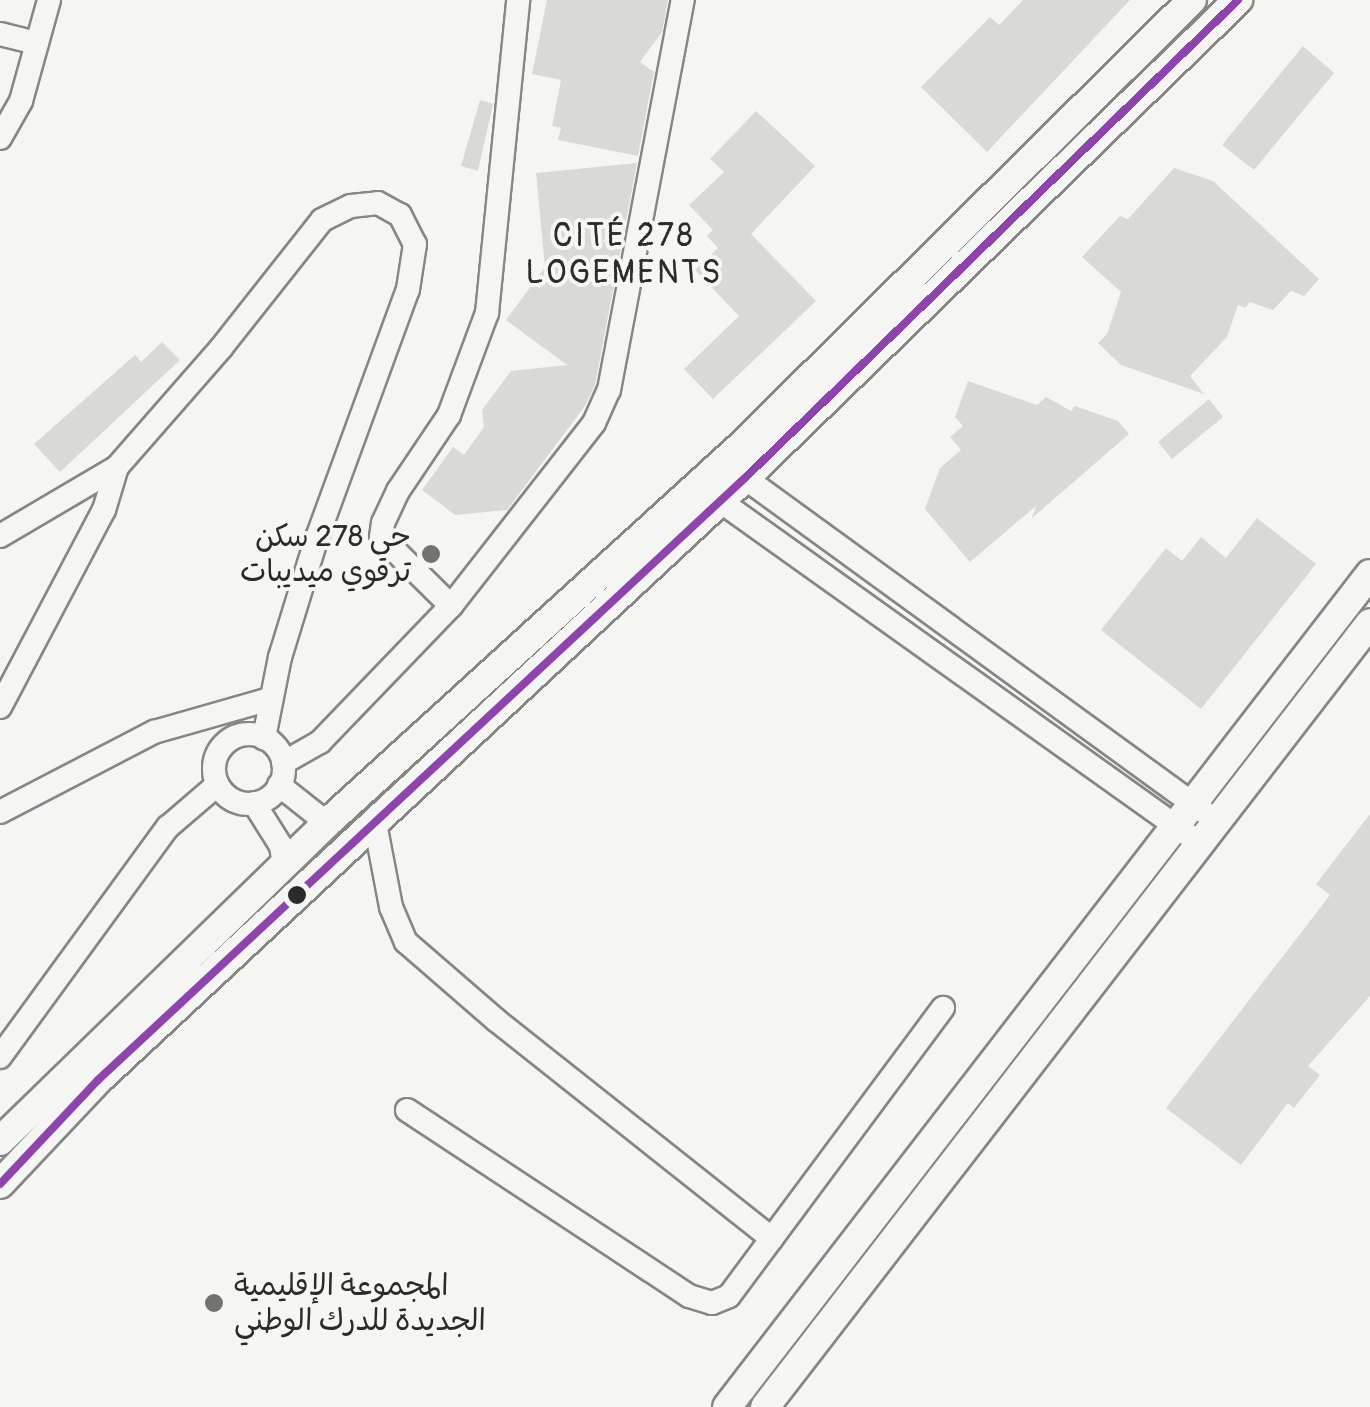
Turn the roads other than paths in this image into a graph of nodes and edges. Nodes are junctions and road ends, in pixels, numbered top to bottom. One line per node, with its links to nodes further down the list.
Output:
1 (49, 0): 7 (street)
2 (518, 0): 14 (street)
3 (683, 0): 14 (street)
4 (1192, 0): 25 (main road)
5 (1238, 0): 10 (main road)
6 (0, 34): 7 (street)
7 (38, 43): 8 (street)
8 (0, 138)
9 (117, 467): 12 (street); 17 (street); 19 (street)
10 (745, 478): 11 (main road); 16 (street)
11 (720, 501): 18 (street); 26 (main road)
12 (0, 536)
13 (1370, 574): 27 (main road)
14 (451, 606): 21 (street)
15 (1370, 623): 27 (main road)
16 (1016, 678): 18 (street); 27 (street)
17 (270, 699): 20 (street); 24 (street)
18 (996, 702): 27 (street)
19 (0, 706)
20 (264, 738): 21 (street); 22 (street)
21 (281, 774): 23 (street); 25 (street)
22 (217, 785): 23 (street); 30 (street)
23 (254, 804): 28 (street)
24 (0, 812)
25 (327, 823): 28 (main road)
26 (375, 823): 33 (main road); 34 (street)
27 (1195, 823): 35 (main road); 36 (main road)
28 (284, 864): 32 (main road)
29 (942, 1008): 34 (street)
30 (0, 1057)
31 (407, 1110): 34 (street)
32 (0, 1141)
33 (0, 1184)
34 (772, 1238)
35 (837, 1260): 36 (main road); 38 (main road)
36 (862, 1280): 37 (main road)
37 (771, 1404)
38 (727, 1407)

